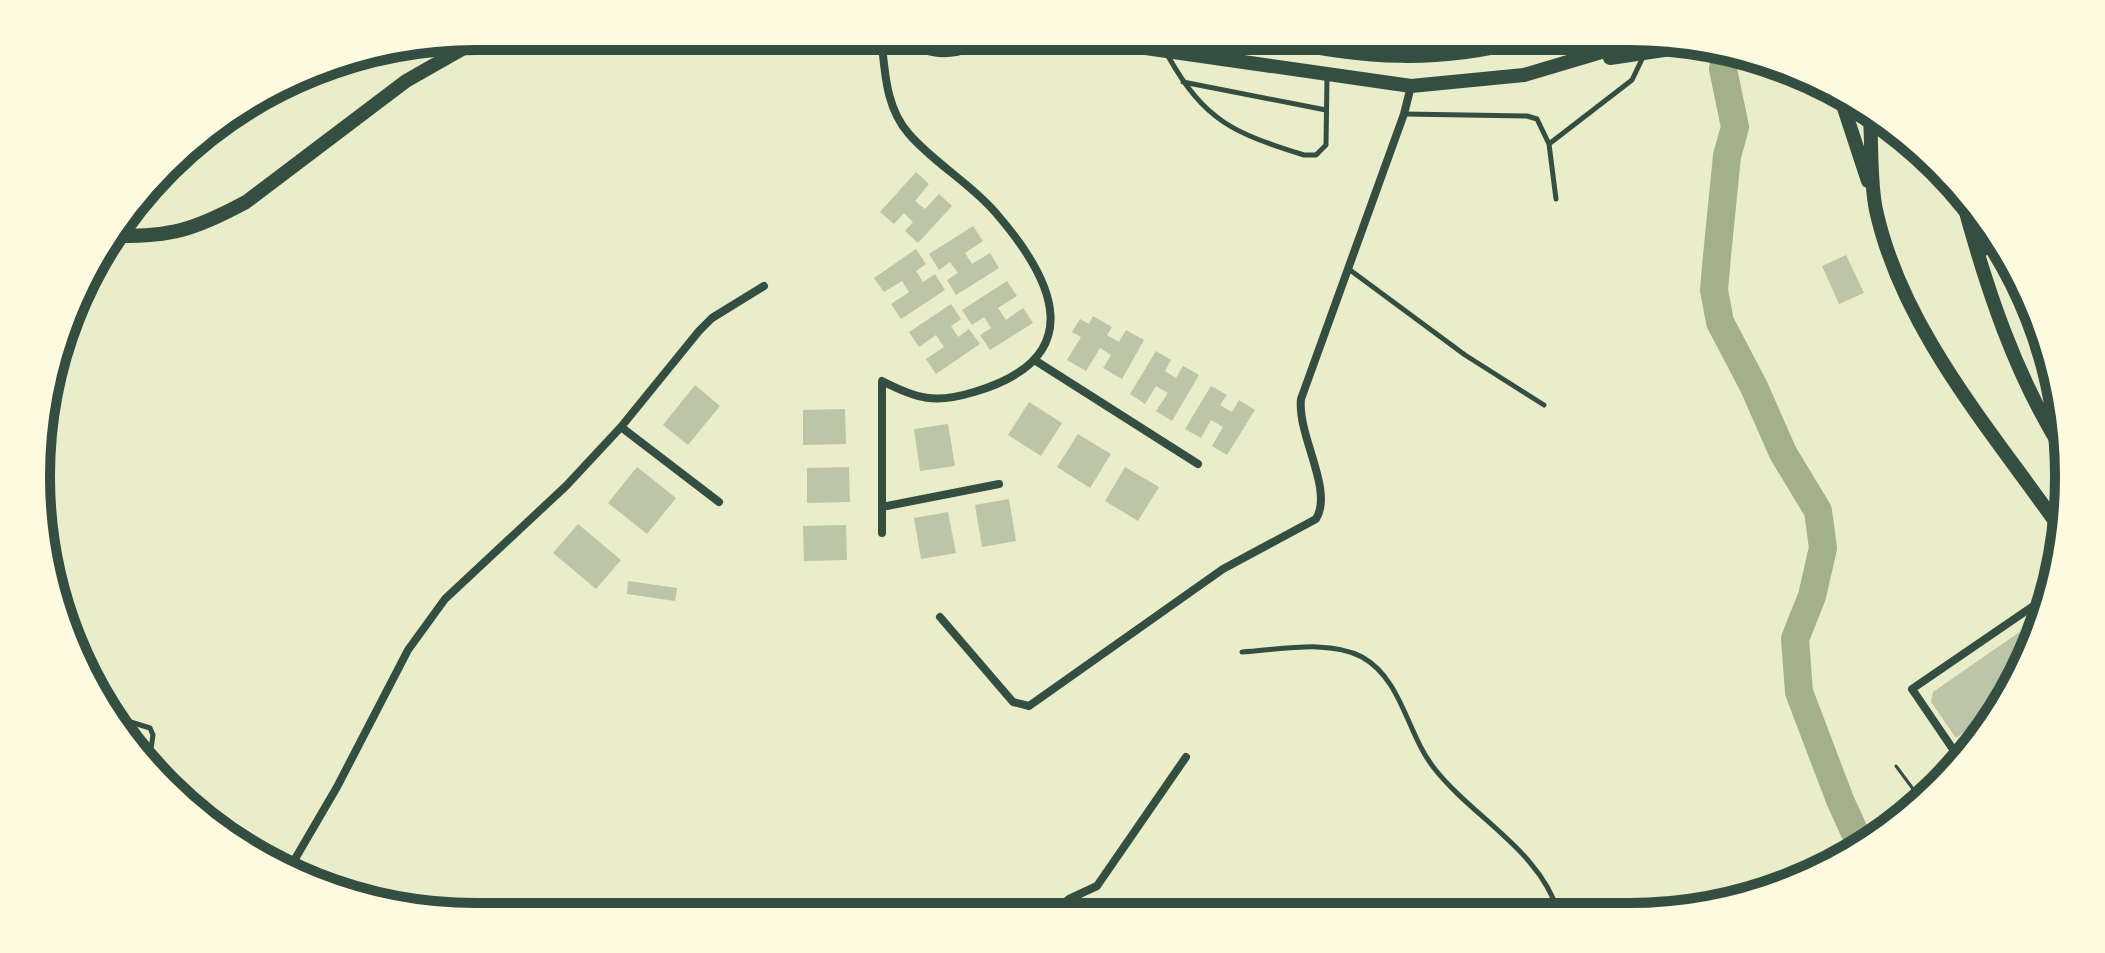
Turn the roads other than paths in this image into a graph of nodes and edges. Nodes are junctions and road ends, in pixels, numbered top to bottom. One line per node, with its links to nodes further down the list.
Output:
1 (883, 50): 29 (street)
2 (920, 50): 3 (lane)
3 (968, 50)
4 (1159, 50): 10 (main road)
5 (1325, 50): 12 (main road)
6 (1348, 50): 12 (lane)
7 (1487, 50): 12 (main road)
8 (1627, 50): 15 (main road)
9 (459, 51): 24 (main road)
10 (1166, 51): 13 (main road); 14 (lane)
11 (1643, 51): 20 (lane)
12 (1339, 53)
13 (1327, 76): 15 (main road); 17 (lane)
14 (1183, 82): 17 (lane); 17 (lane)
15 (1411, 86): 18 (street)
16 (1844, 108): 22 (main road)
17 (1326, 110)
18 (1404, 114): 20 (lane); 27 (street)
19 (1871, 126): 22 (main road)
20 (1549, 144): 21 (lane)
21 (1556, 199)
22 (1876, 209): 37 (main road)
23 (1967, 217): 26 (main road)
24 (125, 236)
25 (1989, 249): 26 (street)
26 (1977, 256): 32 (main road)
27 (1350, 270): 30 (lane); 40 (street)
28 (764, 286): 31 (street)
29 (1036, 361): 33 (street); 36 (street)
30 (1544, 405)
31 (621, 427): 35 (street); 47 (street)
32 (2052, 431)
33 (1198, 464)
34 (999, 484): 36 (street)
35 (719, 502)
36 (882, 507): 38 (street)
37 (2053, 518)
38 (882, 533)
39 (2035, 605): 44 (street)
40 (940, 617)
41 (1242, 652): 51 (lane)
42 (128, 721): 45 (lane)
43 (1961, 743): 44 (lane)
44 (1953, 749)
45 (151, 751)
46 (1186, 757): 48 (street)
47 (293, 862)
48 (1069, 899): 49 (street); 50 (street)
49 (1064, 903)
50 (1074, 903)
51 (1556, 903)

